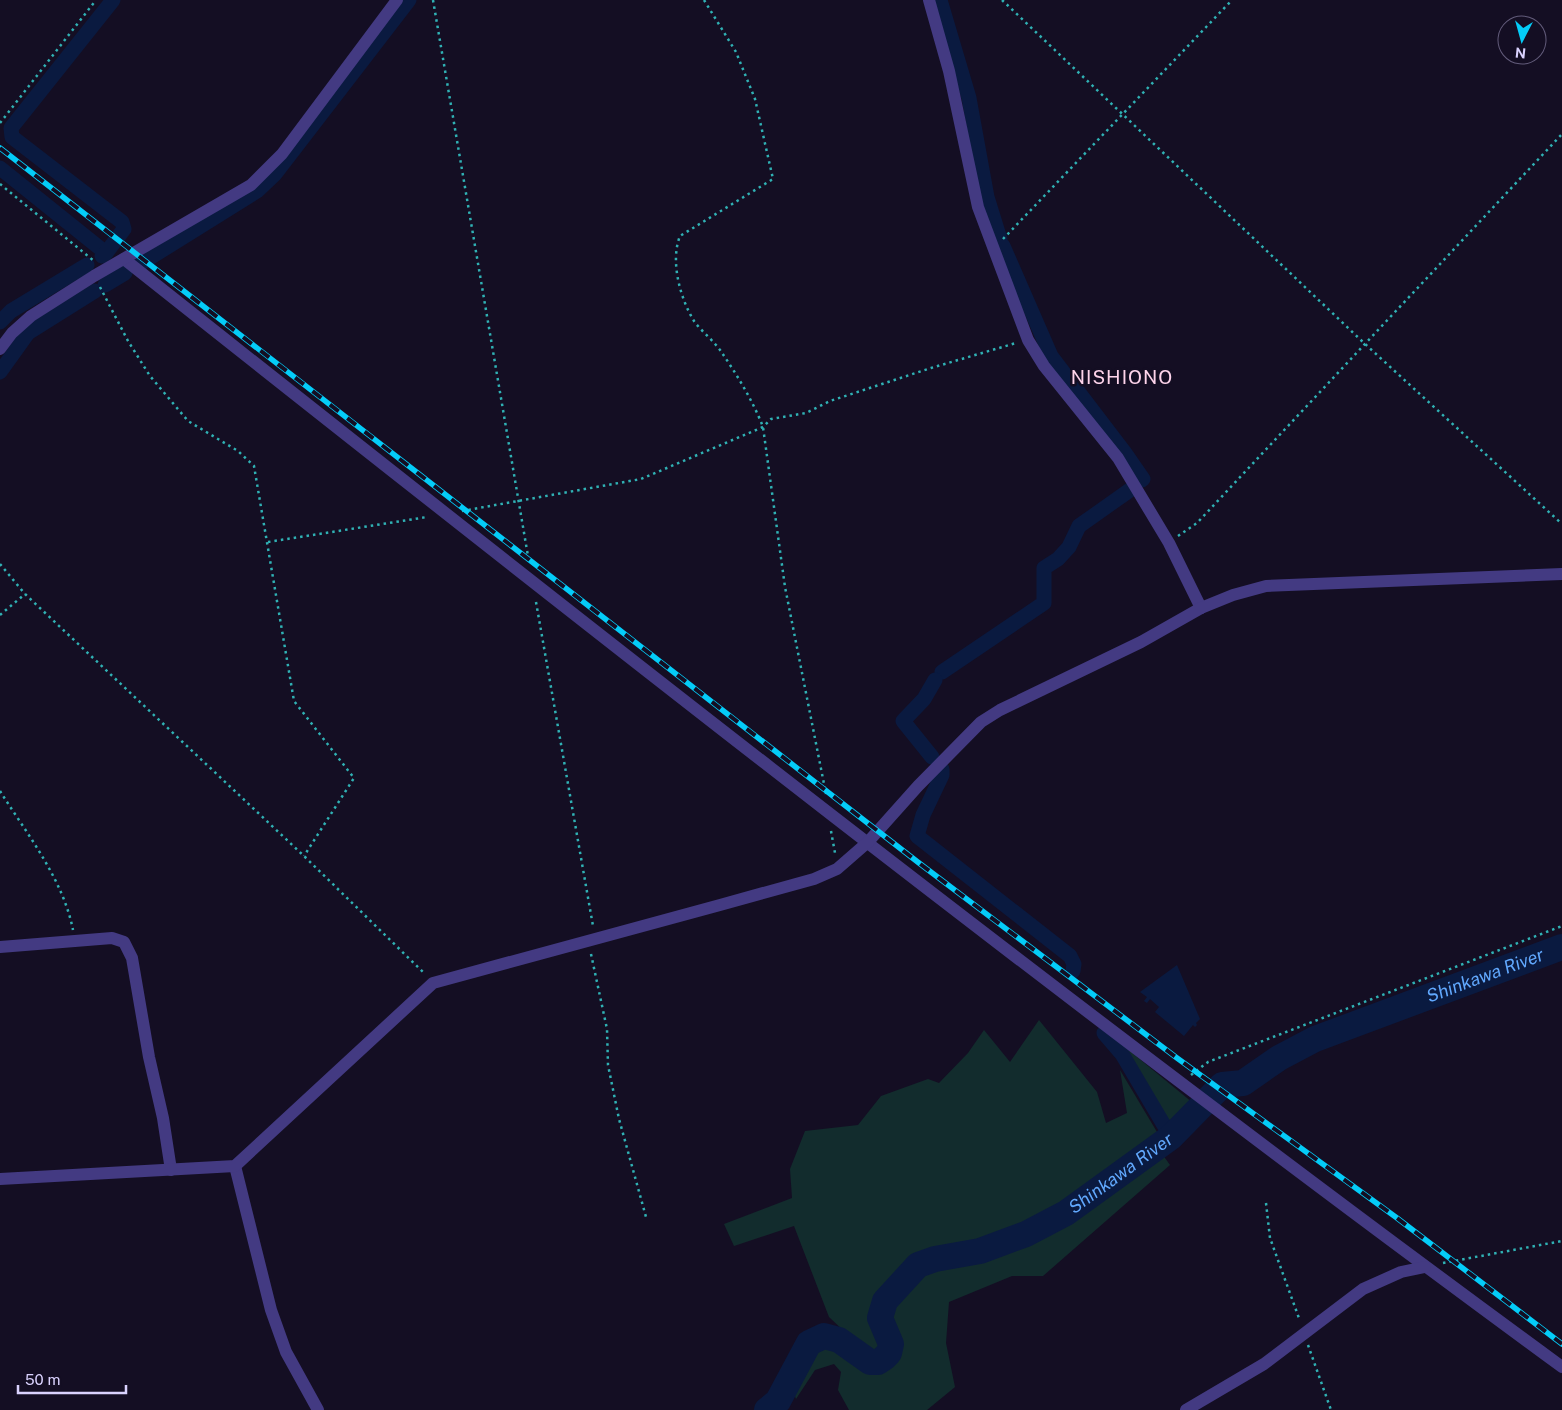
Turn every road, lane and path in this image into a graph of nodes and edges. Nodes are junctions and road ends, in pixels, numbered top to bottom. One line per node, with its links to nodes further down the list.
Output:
1 (96, 0): 9 (path)
2 (397, 0): 13 (street)
3 (433, 0): 19 (path)
4 (704, 0): 18 (path)
5 (929, 0): 12 (street)
6 (1002, 0): 8 (path)
7 (1232, 0): 8 (path)
8 (1123, 117): 12 (path); 16 (path)
9 (0, 123)
10 (1562, 134): 16 (path)
11 (0, 184): 14 (path)
12 (992, 248): 15 (street)
13 (124, 259): 14 (street); 20 (street)
14 (100, 273): 17 (street); 22 (path)
15 (1028, 340): 18 (path); 23 (street)
16 (1364, 343): 21 (path); 23 (path)
17 (0, 349)
18 (763, 427): 19 (path); 31 (path)
19 (519, 500): 20 (path); 26 (path)
20 (446, 514): 22 (path); 26 (street)
21 (1562, 524)
22 (268, 542): 33 (path)
23 (1169, 543): 28 (street)
24 (0, 564): 27 (path)
25 (1562, 574): 28 (street)
26 (532, 582): 31 (street); 36 (path)
27 (25, 594): 29 (path); 33 (path)
28 (1201, 608): 32 (street)
29 (0, 615)
30 (0, 791): 37 (path)
31 (828, 811): 32 (street); 34 (path)
32 (868, 842): 34 (street); 40 (street)
33 (304, 856): 39 (path)
34 (837, 869): 36 (street)
35 (1562, 926): 40 (path)
36 (591, 939): 39 (street); 45 (path)
37 (76, 941): 38 (street); 42 (street)
38 (0, 947)
39 (433, 983): 41 (street)
40 (1181, 1082): 47 (street)
41 (235, 1166): 42 (street); 50 (street)
42 (171, 1170): 43 (street)
43 (0, 1179)
44 (1266, 1203): 48 (path)
45 (646, 1217)
46 (1562, 1241): 47 (path)
47 (1425, 1266): 48 (street); 49 (street)
48 (1304, 1334): 51 (street); 52 (path)
49 (1562, 1367)
50 (318, 1410)
51 (1186, 1410)
52 (1331, 1410)

